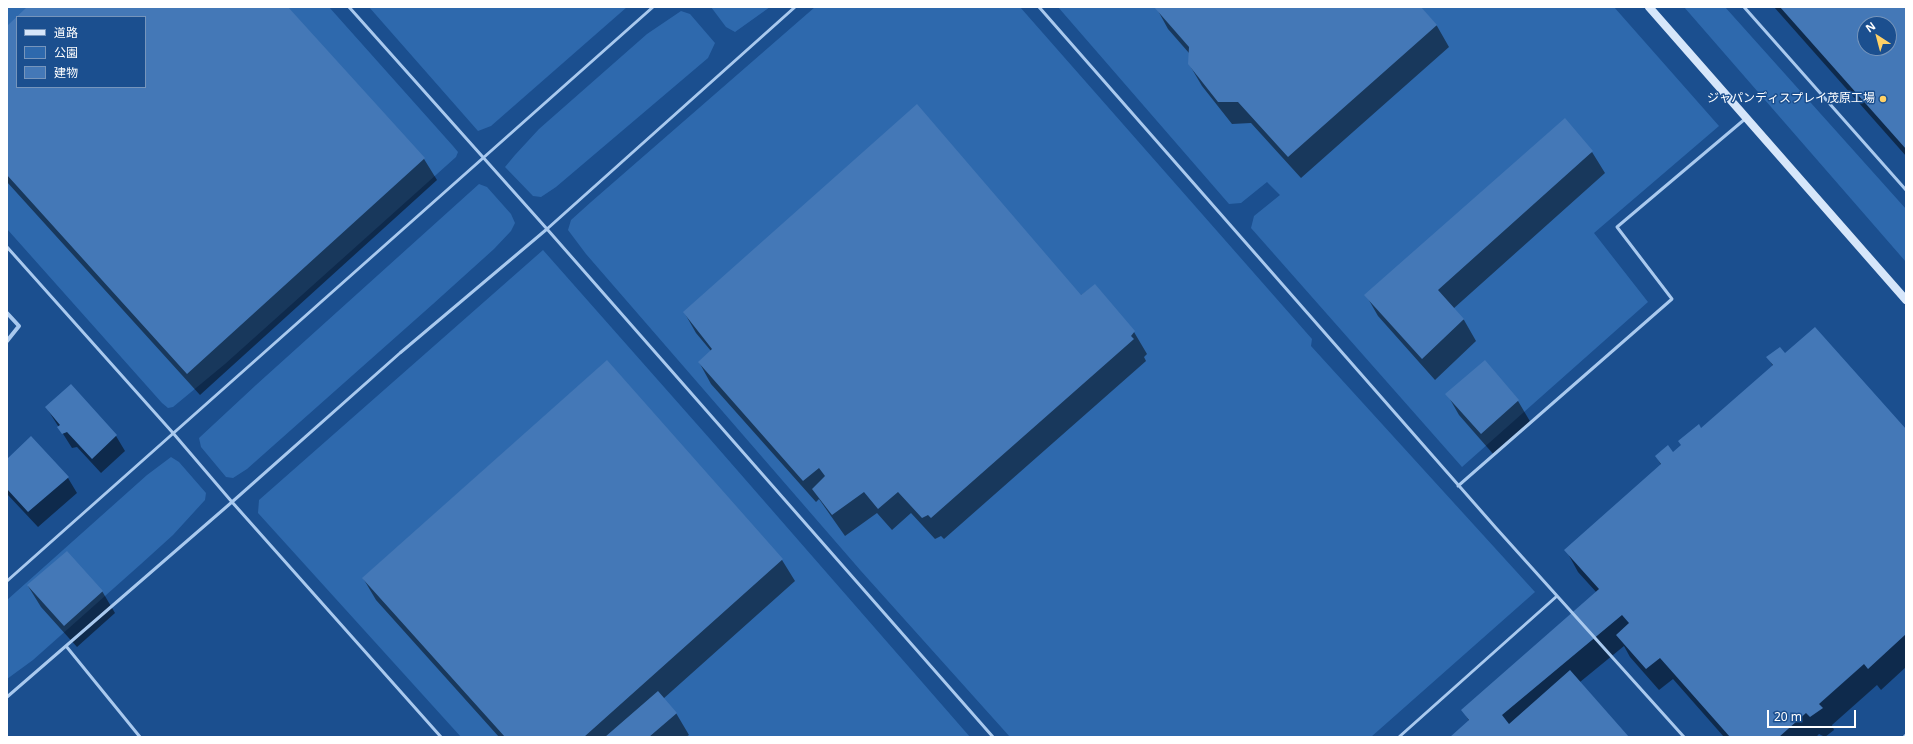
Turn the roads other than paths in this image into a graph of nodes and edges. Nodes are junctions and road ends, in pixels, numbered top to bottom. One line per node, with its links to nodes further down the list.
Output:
1 (349, 7): 8 (lane)
2 (653, 7): 8 (lane)
3 (795, 7): 10 (lane)
4 (1039, 7): 16 (lane)
5 (1649, 7): 7 (street)
6 (1744, 7): 9 (lane)
7 (1746, 118): 12 (street); 16 (lane)
8 (483, 159): 10 (lane); 15 (lane)
9 (1906, 190)
10 (547, 229): 17 (lane); 24 (lane)
11 (7, 248): 15 (lane)
12 (1906, 300)
13 (7, 313): 14 (street)
14 (7, 341)
15 (173, 433): 17 (lane); 18 (lane)
16 (1458, 486): 19 (lane)
17 (232, 502): 20 (lane); 23 (lane)
18 (7, 582)
19 (1557, 596): 25 (lane); 26 (lane)
20 (66, 646): 21 (lane); 22 (lane)
21 (7, 697)
22 (140, 737)
23 (441, 737)
24 (993, 737)
25 (1399, 737)
26 (1684, 737)

